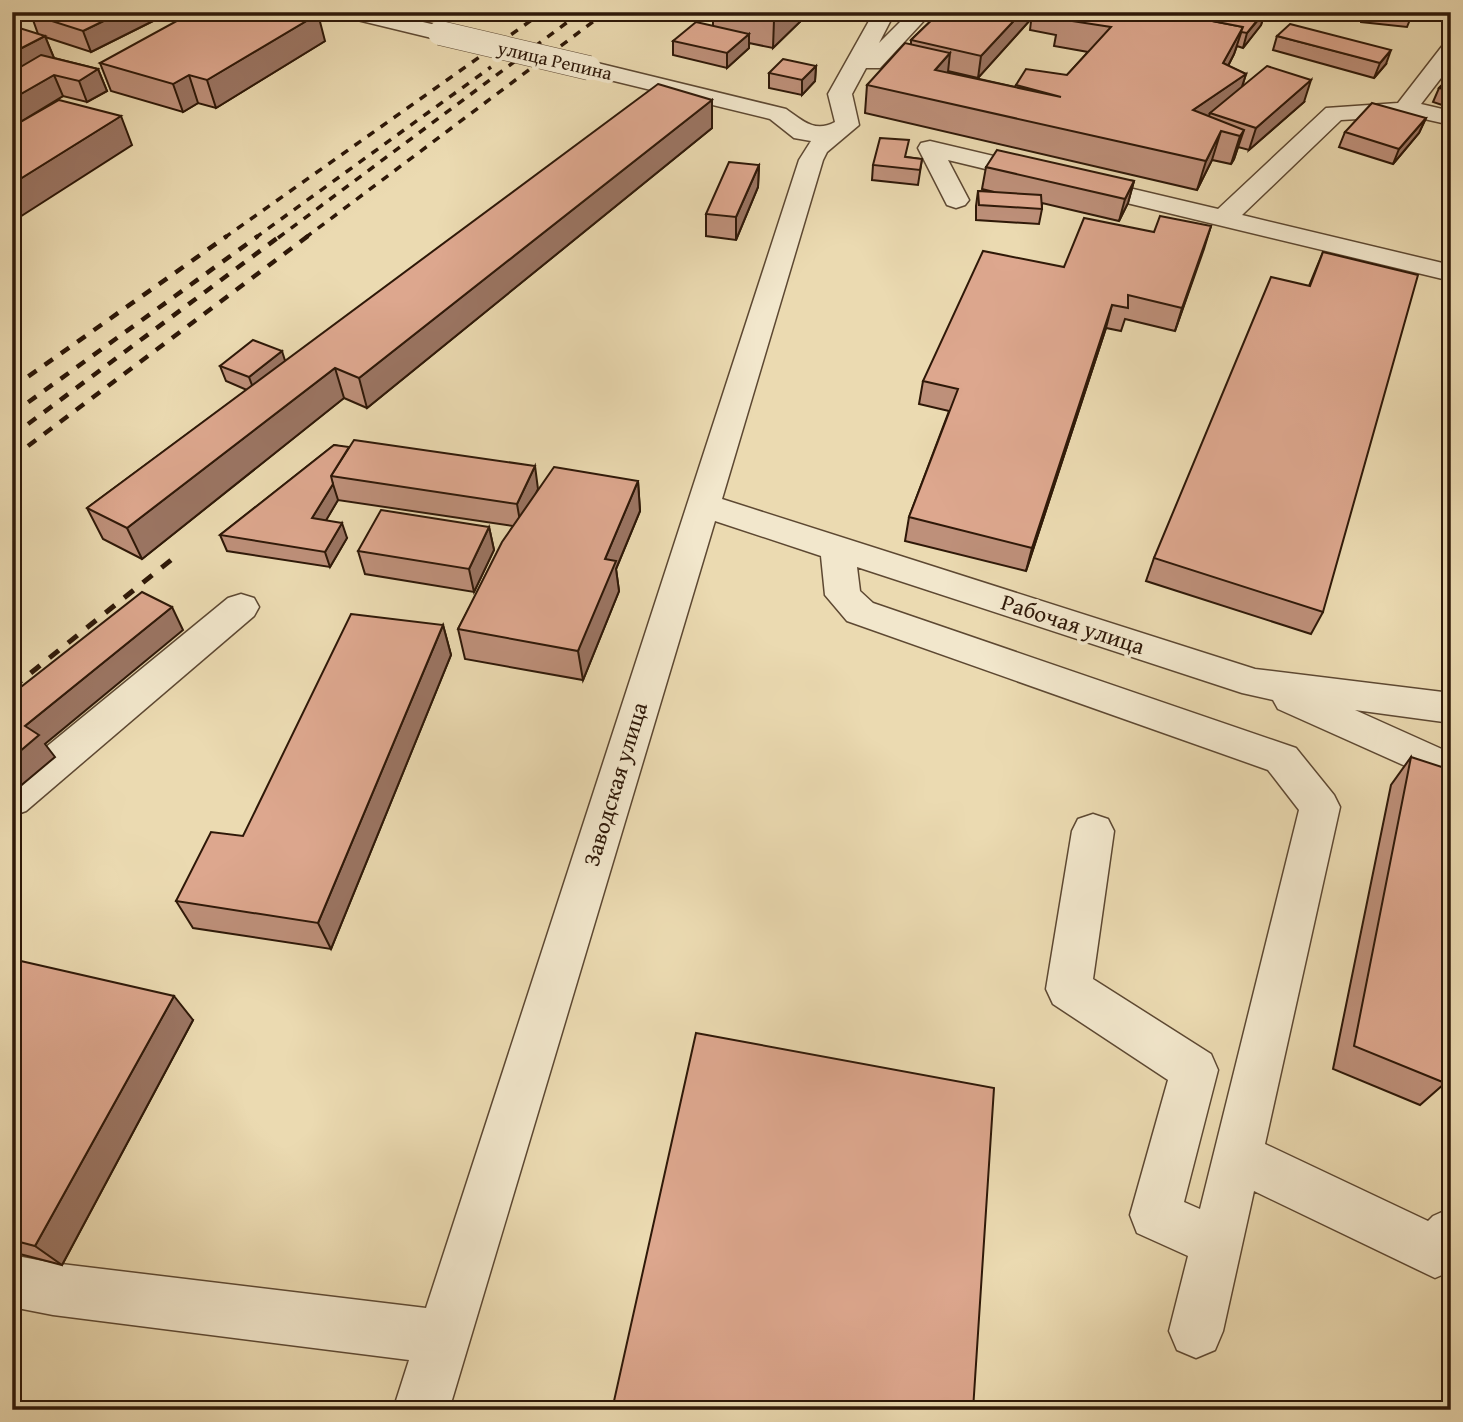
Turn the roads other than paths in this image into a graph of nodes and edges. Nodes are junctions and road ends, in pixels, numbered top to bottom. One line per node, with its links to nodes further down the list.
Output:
1 (885, 12): 6 (street, Заводская улица)
2 (922, 12): 6 (street)
3 (357, 13): 6 (street, улица Репина, bridge)
4 (1451, 50): 5 (street)
5 (1405, 109): 7 (street); 9 (street)
6 (819, 115): 11 (street, Заводская улица)
7 (1451, 118)
8 (956, 200): 9 (street)
9 (1223, 219): 10 (street)
10 (1451, 273)
11 (703, 505): 12 (street, Рабочая улица); 24 (street, Заводская улица)
12 (838, 549): 14 (street, Рабочая улица); 19 (street)
13 (241, 607): 17 (street)
14 (1255, 682): 15 (street, Рабочая улица); 16 (street)
15 (1451, 708)
16 (1430, 761)
17 (12, 799)
18 (1093, 831): 21 (street)
19 (1237, 1156): 20 (street); 21 (street)
20 (1451, 1234)
21 (1217, 1243): 23 (street)
22 (12, 1281): 24 (street)
23 (1196, 1331)
24 (443, 1337): 25 (street, Заводская улица)
25 (421, 1410)

